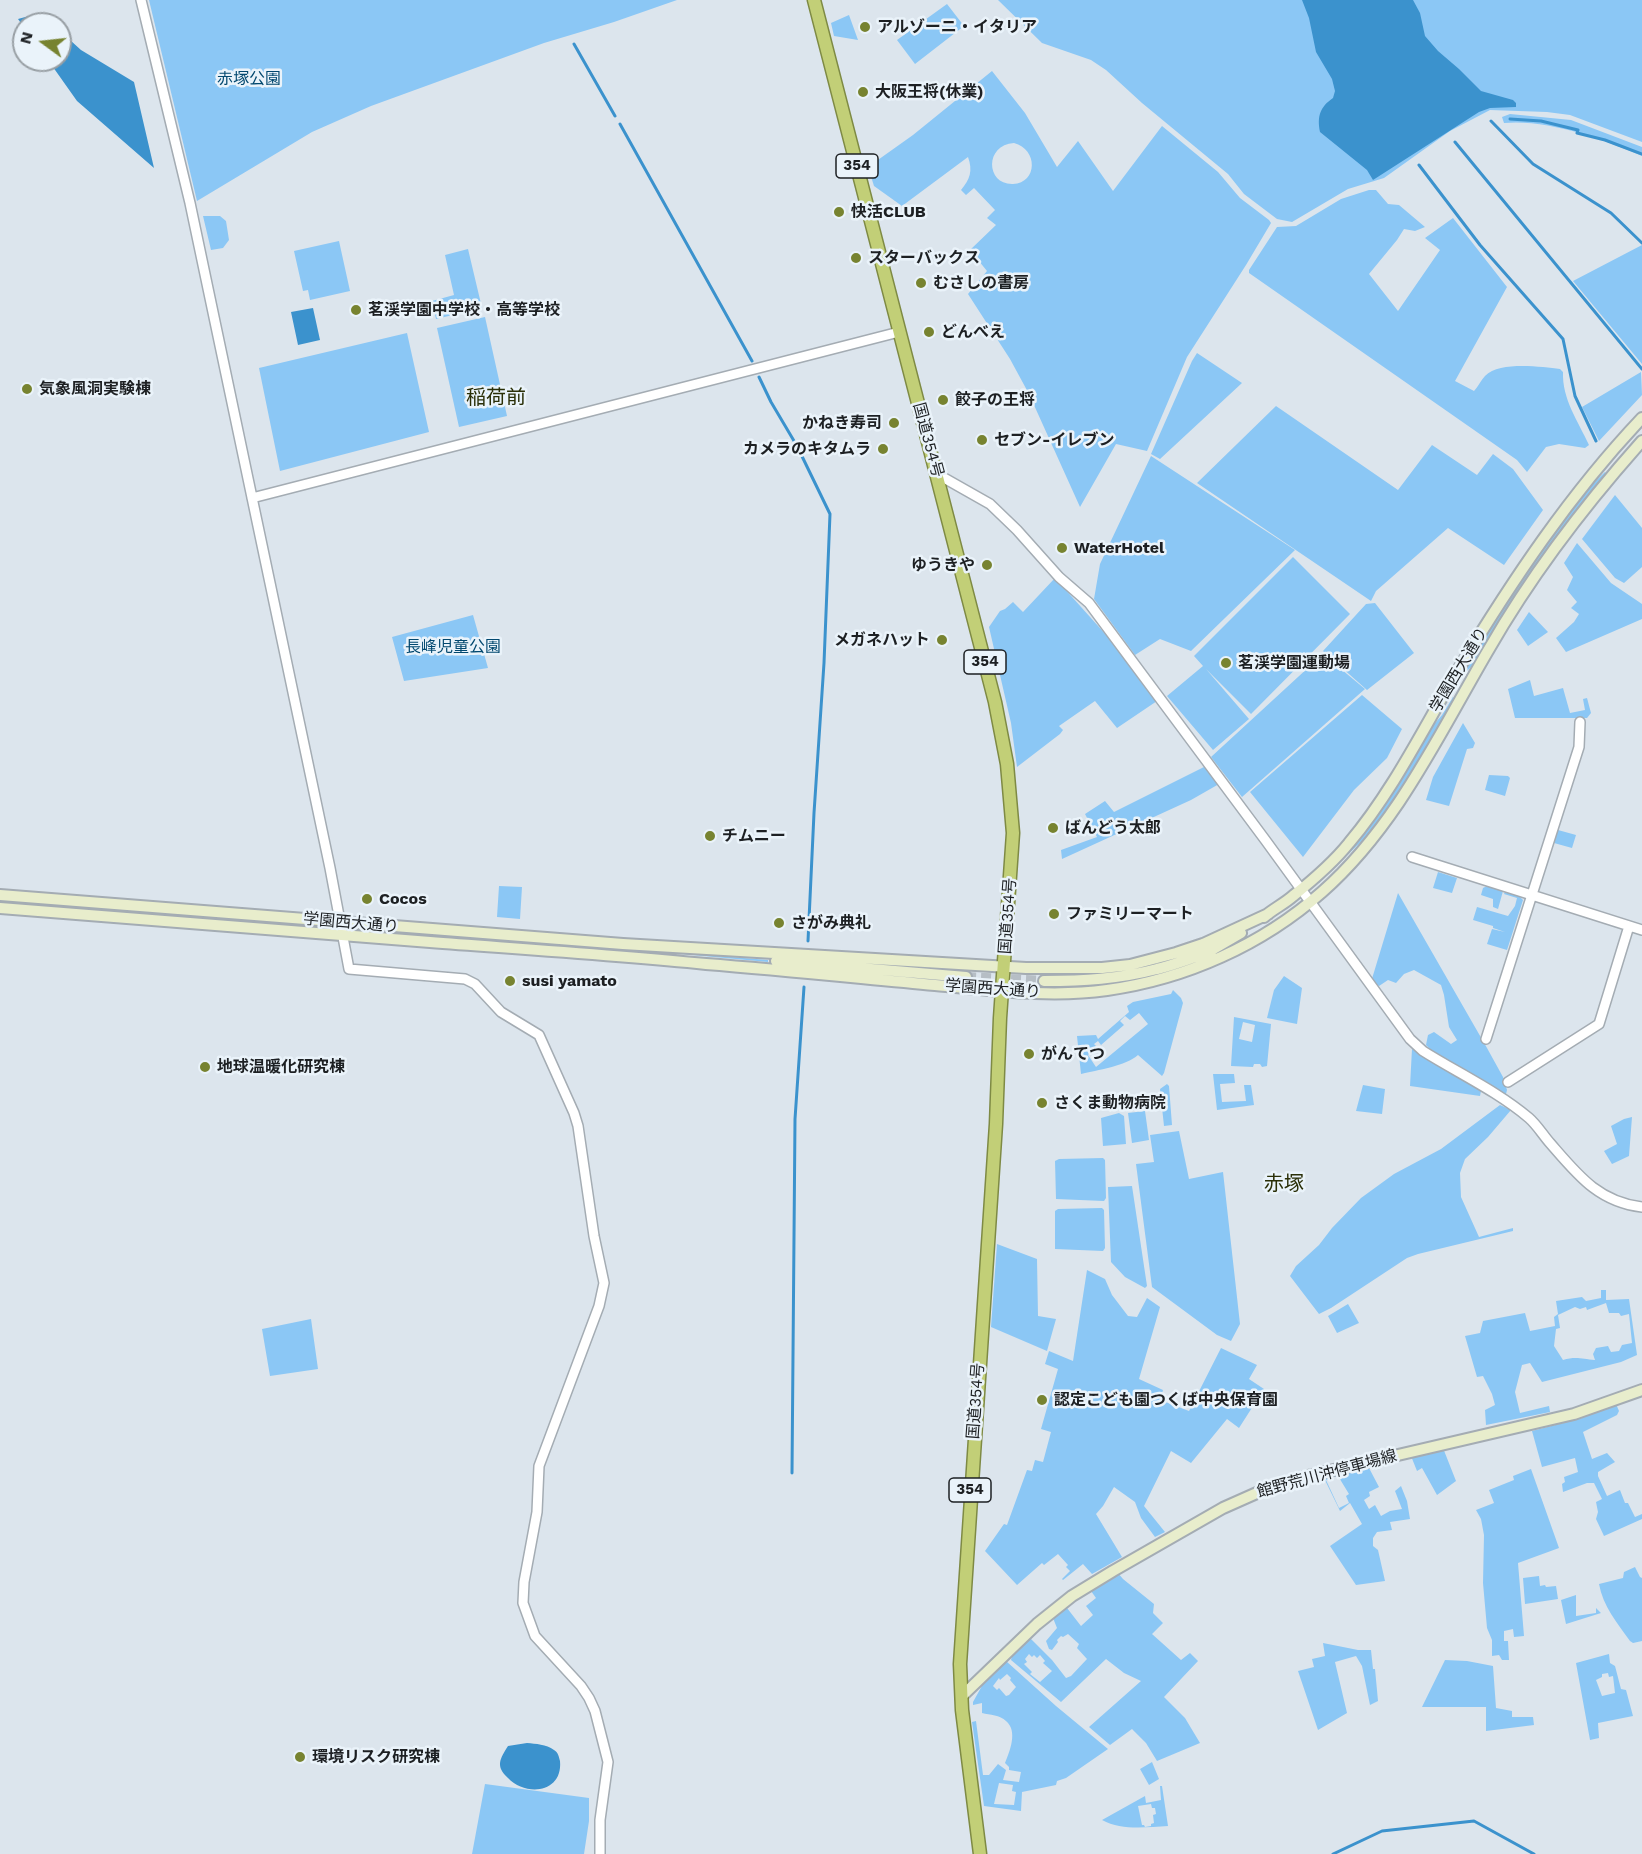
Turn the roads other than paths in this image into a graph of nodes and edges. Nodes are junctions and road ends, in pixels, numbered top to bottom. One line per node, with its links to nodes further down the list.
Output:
1 (141, 0): 7 (street)
2 (814, 0): 3 (highway, 国道354号 / 354)
3 (899, 332): 6 (highway, 国道354号 / 354); 7 (street)
4 (1642, 418): 10 (main road, 学園西大通り)
5 (1642, 441): 13 (main road, 学園西大通り)
6 (937, 474): 10 (street); 25 (highway, 国道354号 / 354)
7 (252, 498): 16 (street)
8 (1580, 722): 12 (street)
9 (1412, 857): 12 (street)
10 (1301, 890): 13 (street); 15 (main road, 学園西大通り)
11 (0, 895): 16 (main road, 学園西大通り)
12 (1532, 895): 17 (street); 29 (street)
13 (1310, 902): 18 (main road, 学園西大通り); 31 (street)
14 (0, 908): 20 (main road, 学園西大通り)
15 (1268, 914): 22 (main road, 学園西大通り); 25 (main road, 学園西大通り)
16 (340, 922): 20 (street); 21 (main road, 学園西大通り)
17 (1629, 926): 19 (street); 30 (street)
18 (1273, 929): 22 (main road, 学園西大通り); 28 (main road, 学園西大通り)
19 (1642, 930)
20 (343, 935): 23 (main road, 学園西大通り); 34 (street)
21 (702, 949): 24 (main road, 学園西大通り); 25 (main road, 学園西大通り)
22 (1205, 954): 27 (main road, 学園西大通り)
23 (702, 963): 24 (main road, 学園西大通り); 28 (main road, 学園西大通り)
24 (811, 965): 26 (main road, 学園西大通り)
25 (1004, 968): 28 (highway, 国道354号 / 354)
26 (966, 977)
27 (1044, 981)
28 (1002, 990): 33 (highway, 国道354号 / 354)
29 (1486, 1039)
30 (1508, 1082)
31 (1642, 1208)
32 (1642, 1390): 33 (main road, 館野荒川沖停車場線)
33 (961, 1697): 35 (highway, 国道354号 / 354)
34 (600, 1854)
35 (980, 1854)

